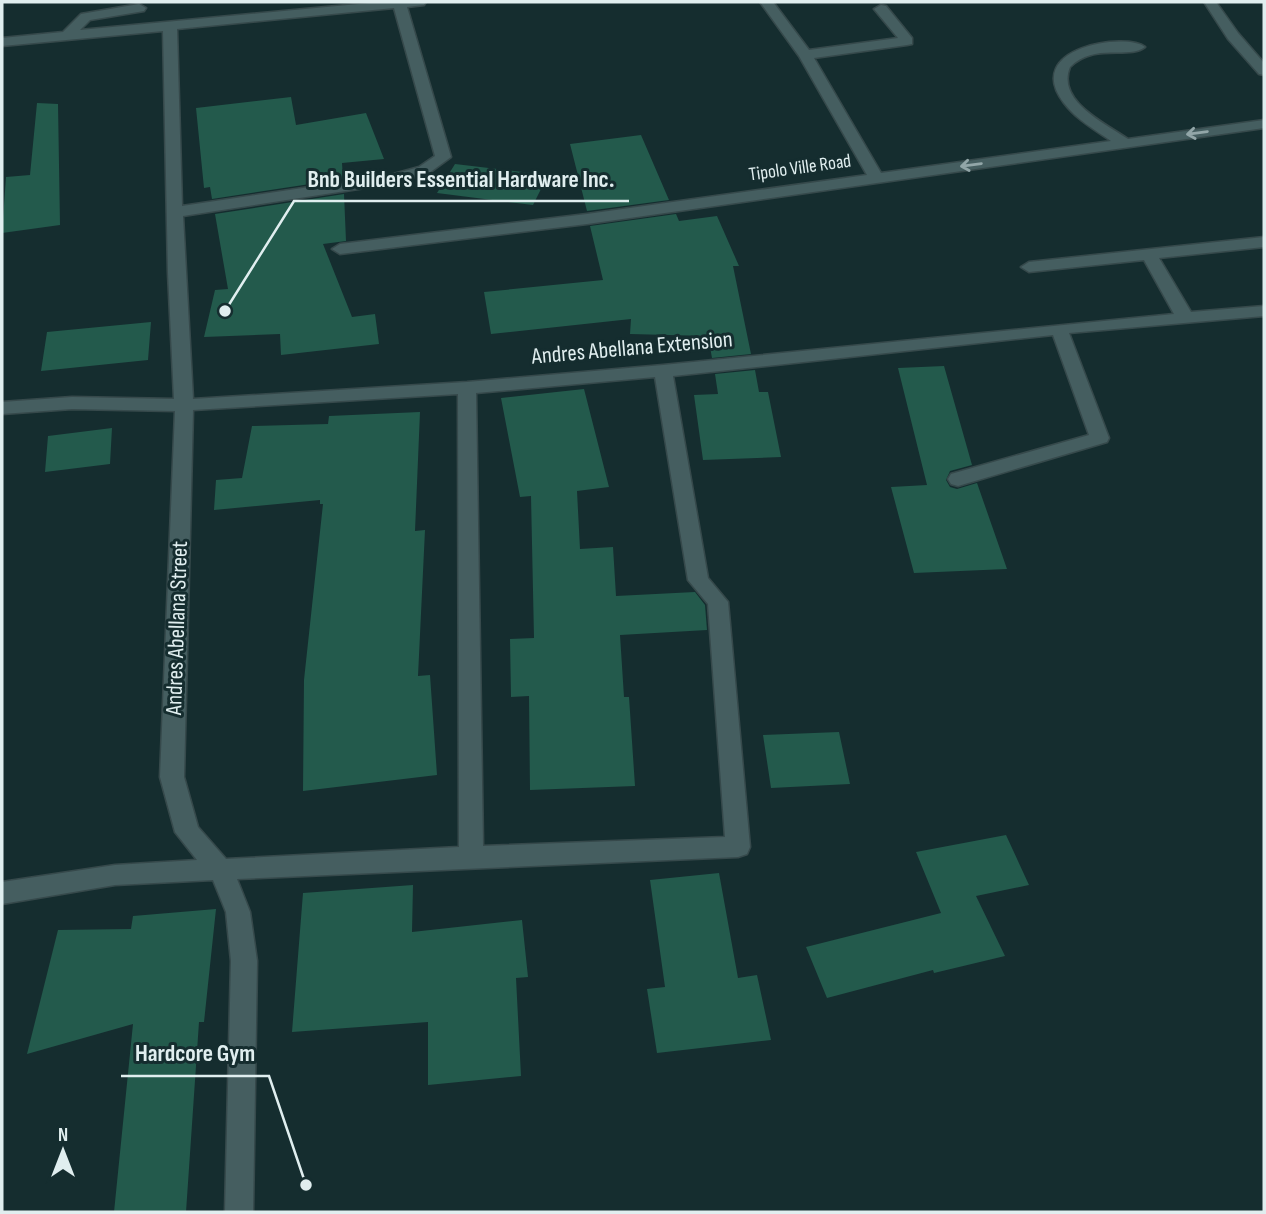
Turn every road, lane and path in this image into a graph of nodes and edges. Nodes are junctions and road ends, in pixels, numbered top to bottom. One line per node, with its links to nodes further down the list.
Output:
1 (419, 2): 4 (street)
2 (766, 2): 13 (street)
3 (1210, 2): 14 (street)
4 (399, 4): 6 (street); 18 (street)
5 (138, 5): 9 (street); 10 (street)
6 (303, 7): 8 (street)
7 (881, 9): 13 (street)
8 (170, 25): 9 (street); 18 (street, Andres Abellana Street)
9 (146, 27): 10 (street)
10 (68, 35): 11 (street)
11 (2, 42)
12 (1138, 47): 16 (street)
13 (805, 55): 17 (street)
14 (1264, 71)
15 (1264, 124): 16 (street, Tipolo Ville Road, one-way to 16)
16 (1124, 143): 17 (street, Tipolo Ville Road, one-way to 17)
17 (877, 179): 20 (street, Tipolo Ville Road)
18 (175, 212): 28 (street, Andres Abellana Street)
19 (1264, 242): 21 (street)
20 (340, 249)
21 (1149, 255): 22 (street); 24 (street)
22 (1029, 267)
23 (1264, 311): 24 (street, Andres Abellana Extension)
24 (1185, 317): 25 (street, Andres Abellana Extension)
25 (1059, 328): 26 (street, Andres Abellana Extension); 30 (street)
26 (663, 370): 27 (street, Andres Abellana Extension); 31 (street)
27 (467, 388): 28 (street, Andres Abellana Extension); 31 (street)
28 (184, 405): 29 (street, Andres Abellana Extension); 32 (street, Andres Abellana Street)
29 (2, 408)
30 (958, 479)
31 (471, 857): 32 (street)
32 (221, 871): 33 (street); 34 (street, Andres Abellana Street)
33 (2, 893)
34 (239, 1212)

